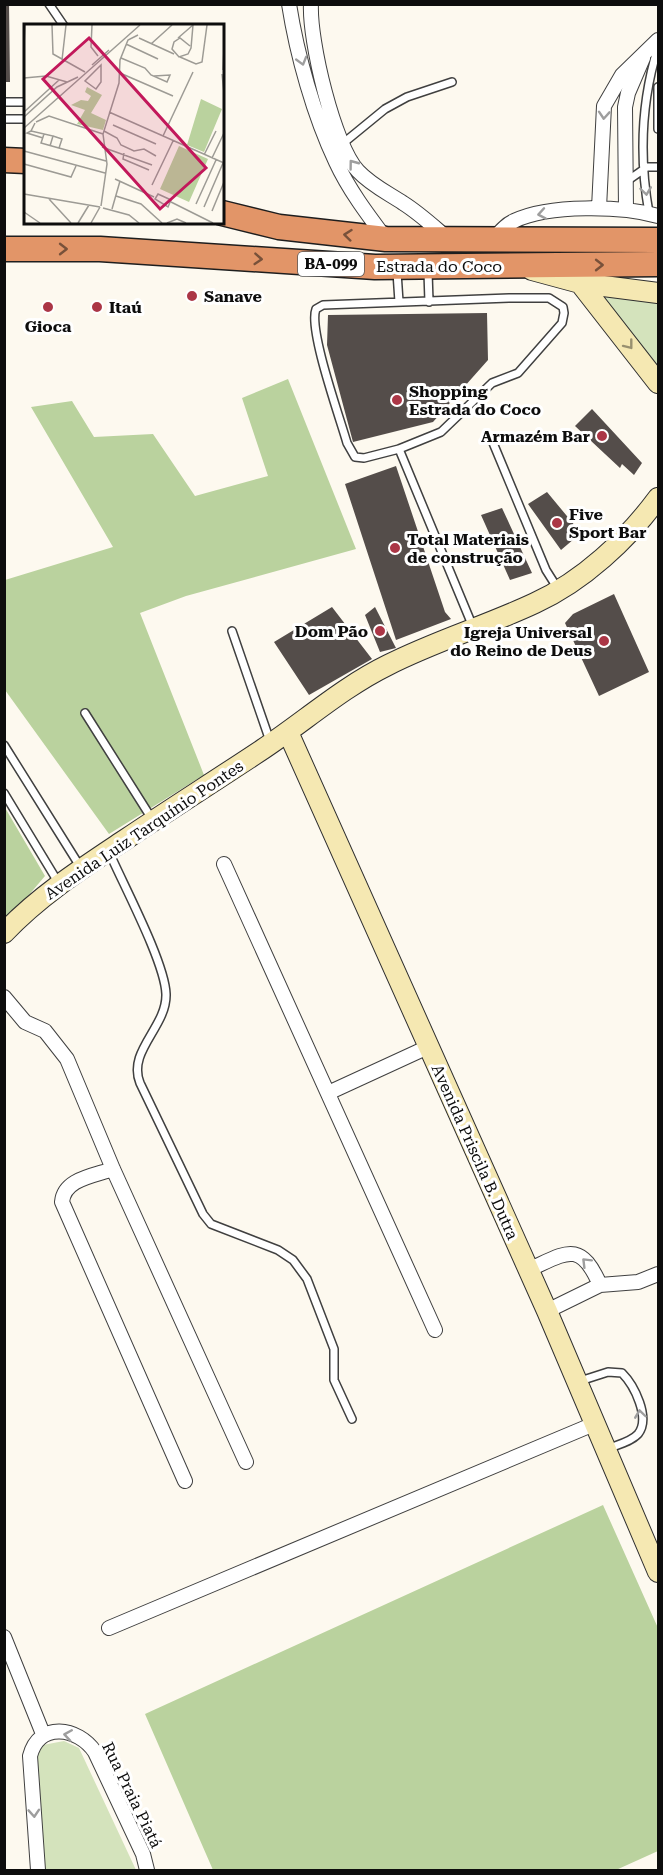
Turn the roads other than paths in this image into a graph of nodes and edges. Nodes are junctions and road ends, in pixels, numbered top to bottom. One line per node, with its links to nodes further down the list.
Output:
1 (49, 4): 4 (lane)
2 (289, 4): 9 (street, one-way to 9)
3 (311, 4): 7 (street)
4 (63, 24)
5 (658, 40): 6 (street)
6 (652, 49): 11 (street); 12 (street); 22 (lane)
7 (323, 79): 9 (street); 18 (street)
8 (452, 82): 18 (lane)
9 (309, 83): 18 (street)
10 (658, 87): 17 (lane)
11 (611, 90): 12 (street); 24 (street, one-way to 24)
12 (628, 93): 23 (street)
13 (4, 102): 14 (lane)
14 (24, 102)
15 (4, 119): 16 (lane)
16 (24, 119)
17 (658, 129)
18 (336, 146): 29 (street); 30 (street, one-way to 18)
19 (4, 160): 20 (highway)
20 (24, 161)
21 (658, 167): 22 (lane)
22 (644, 169): 23 (lane); 28 (lane, one-way to 28)
23 (626, 183): 24 (street); 26 (street)
24 (600, 185): 25 (street)
25 (599, 208): 26 (street); 31 (street, one-way to 31)
26 (626, 209): 28 (street)
27 (224, 213): 29 (highway, Estrada do Coco / BA-099, one-way to 27)
28 (654, 214)
29 (386, 239): 30 (highway, Estrada do Coco / BA-099)
30 (448, 239): 31 (highway, Estrada do Coco / BA-099)
31 (492, 240): 32 (highway, Estrada do Coco / BA-099)
32 (658, 240)
33 (4, 249): 36 (highway, Estrada do Coco / BA-099, one-way to 36)
34 (658, 264): 35 (highway, Estrada do Coco / BA-099, one-way to 34)
35 (515, 265): 37 (highway, Estrada do Coco / BA-099); 38 (street)
36 (397, 266): 37 (highway, Estrada do Coco / BA-099); 40 (lane)
37 (428, 266): 41 (lane)
38 (580, 283): 39 (street); 42 (street, one-way to 42)
39 (658, 293)
40 (399, 302): 41 (lane); 44 (lane)
41 (429, 302): 44 (lane)
42 (658, 382)
43 (491, 438): 46 (lane)
44 (399, 449): 47 (lane)
45 (658, 503): 46 (street, Avenida Luiz Tarquínio Pontes)
46 (558, 590): 47 (street, Avenida Luiz Tarquínio Pontes)
47 (474, 627): 50 (street, Avenida Luiz Tarquínio Pontes)
48 (232, 631): 51 (lane)
49 (85, 713): 54 (lane)
50 (288, 732): 51 (street, Avenida Luiz Tarquínio Pontes); 61 (street, Avenida Priscila B. Dutra)
51 (271, 744): 54 (street, Avenida Luiz Tarquínio Pontes)
52 (4, 745): 57 (lane)
53 (4, 793): 58 (lane)
54 (153, 821): 55 (street, Avenida Luiz Tarquínio Pontes)
55 (109, 850): 57 (street, Avenida Luiz Tarquínio Pontes); 70 (lane)
56 (224, 864): 62 (street)
57 (81, 868): 58 (street, Avenida Luiz Tarquínio Pontes)
58 (60, 885): 59 (street, Avenida Luiz Tarquínio Pontes)
59 (4, 933)
60 (4, 997): 63 (street)
61 (428, 1047): 62 (street); 64 (street, Avenida Priscila B. Dutra)
62 (328, 1093): 68 (street)
63 (113, 1169): 73 (street); 74 (street)
64 (528, 1270): 66 (street, one-way to 64); 67 (street, Avenida Priscila B. Dutra)
65 (658, 1274): 66 (street)
66 (600, 1285): 67 (street)
67 (547, 1311): 69 (street, Avenida Priscila B. Dutra)
68 (435, 1330)
69 (577, 1383): 71 (street, Avenida Priscila B. Dutra); 72 (lane, one-way to 69)
70 (352, 1419)
71 (594, 1424): 72 (street, Avenida Priscila B. Dutra); 76 (street)
72 (605, 1450): 75 (street, Avenida Priscila B. Dutra)
73 (246, 1462)
74 (185, 1481)
75 (658, 1572)
76 (109, 1628)
77 (4, 1637): 78 (street)
78 (43, 1734): 79 (street, one-way to 79); 80 (street, Rua Praia Piatá, one-way to 78)
79 (38, 1870)
80 (147, 1870)

